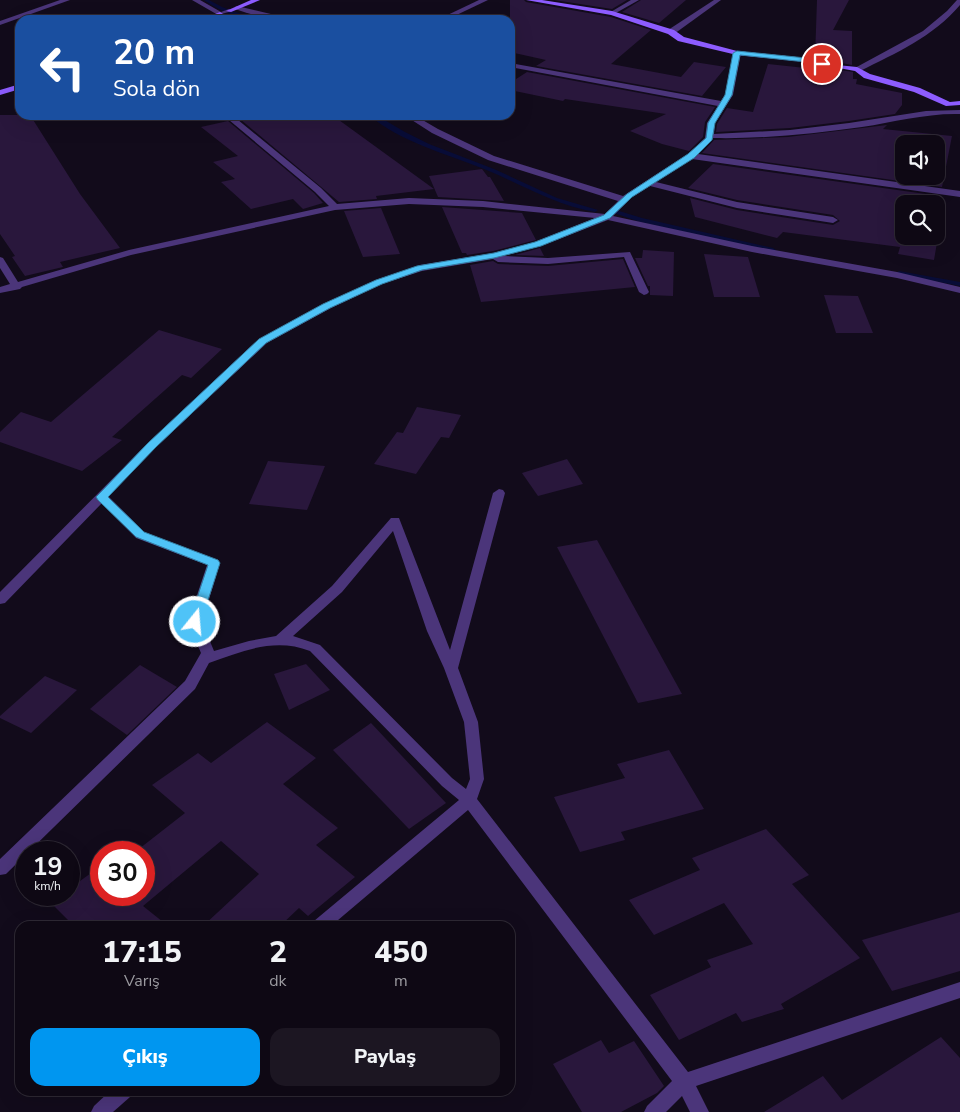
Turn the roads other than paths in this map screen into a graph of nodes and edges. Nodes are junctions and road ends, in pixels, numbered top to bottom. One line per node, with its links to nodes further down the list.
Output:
1 (67, 0): 13 (street)
2 (195, 0): 12 (street)
3 (257, 0): 9 (street)
4 (485, 0): 16 (street)
5 (529, 0): 11 (street)
6 (636, 0): 11 (street)
7 (718, 0): 19 (street)
8 (960, 1): 22 (street)
9 (238, 4): 10 (street); 12 (street)
10 (252, 12): 14 (street); 15 (street)
11 (612, 13): 19 (street)
12 (220, 14)
13 (23, 15)
14 (258, 15)
15 (266, 15)
16 (451, 15)
17 (15, 18): 18 (street)
18 (0, 23)
19 (671, 32): 20 (street)
20 (737, 53): 22 (street); 26 (street)
21 (515, 66): 26 (street)
22 (857, 69): 27 (street)
23 (15, 88): 24 (street)
24 (0, 93)
25 (960, 103): 27 (street)
26 (722, 104): 30 (street)
27 (954, 109): 30 (street)
28 (233, 120): 35 (street)
29 (416, 120): 34 (street)
30 (710, 136): 31 (street)
31 (691, 156): 32 (street); 33 (street)
32 (649, 183): 34 (street); 37 (street)
33 (960, 194)
34 (625, 200): 36 (street)
35 (335, 207): 36 (street); 40 (street)
36 (607, 217): 38 (street); 42 (street)
37 (833, 220)
38 (480, 258): 43 (street); 45 (street)
39 (0, 260): 40 (street)
40 (17, 287): 41 (street)
41 (0, 290)
42 (960, 290)
43 (644, 292)
44 (499, 492): 49 (street)
45 (102, 497): 46 (street); 48 (street)
46 (0, 600)
47 (279, 640): 48 (street); 49 (street); 50 (street)
48 (204, 660): 51 (street)
49 (451, 668): 50 (street)
50 (469, 800): 52 (street); 54 (street)
51 (0, 869)
52 (326, 921)
53 (960, 990): 54 (street)
54 (684, 1082): 57 (street); 58 (street)
55 (118, 1096): 56 (street)
56 (100, 1112)
57 (653, 1112)
58 (700, 1112)

